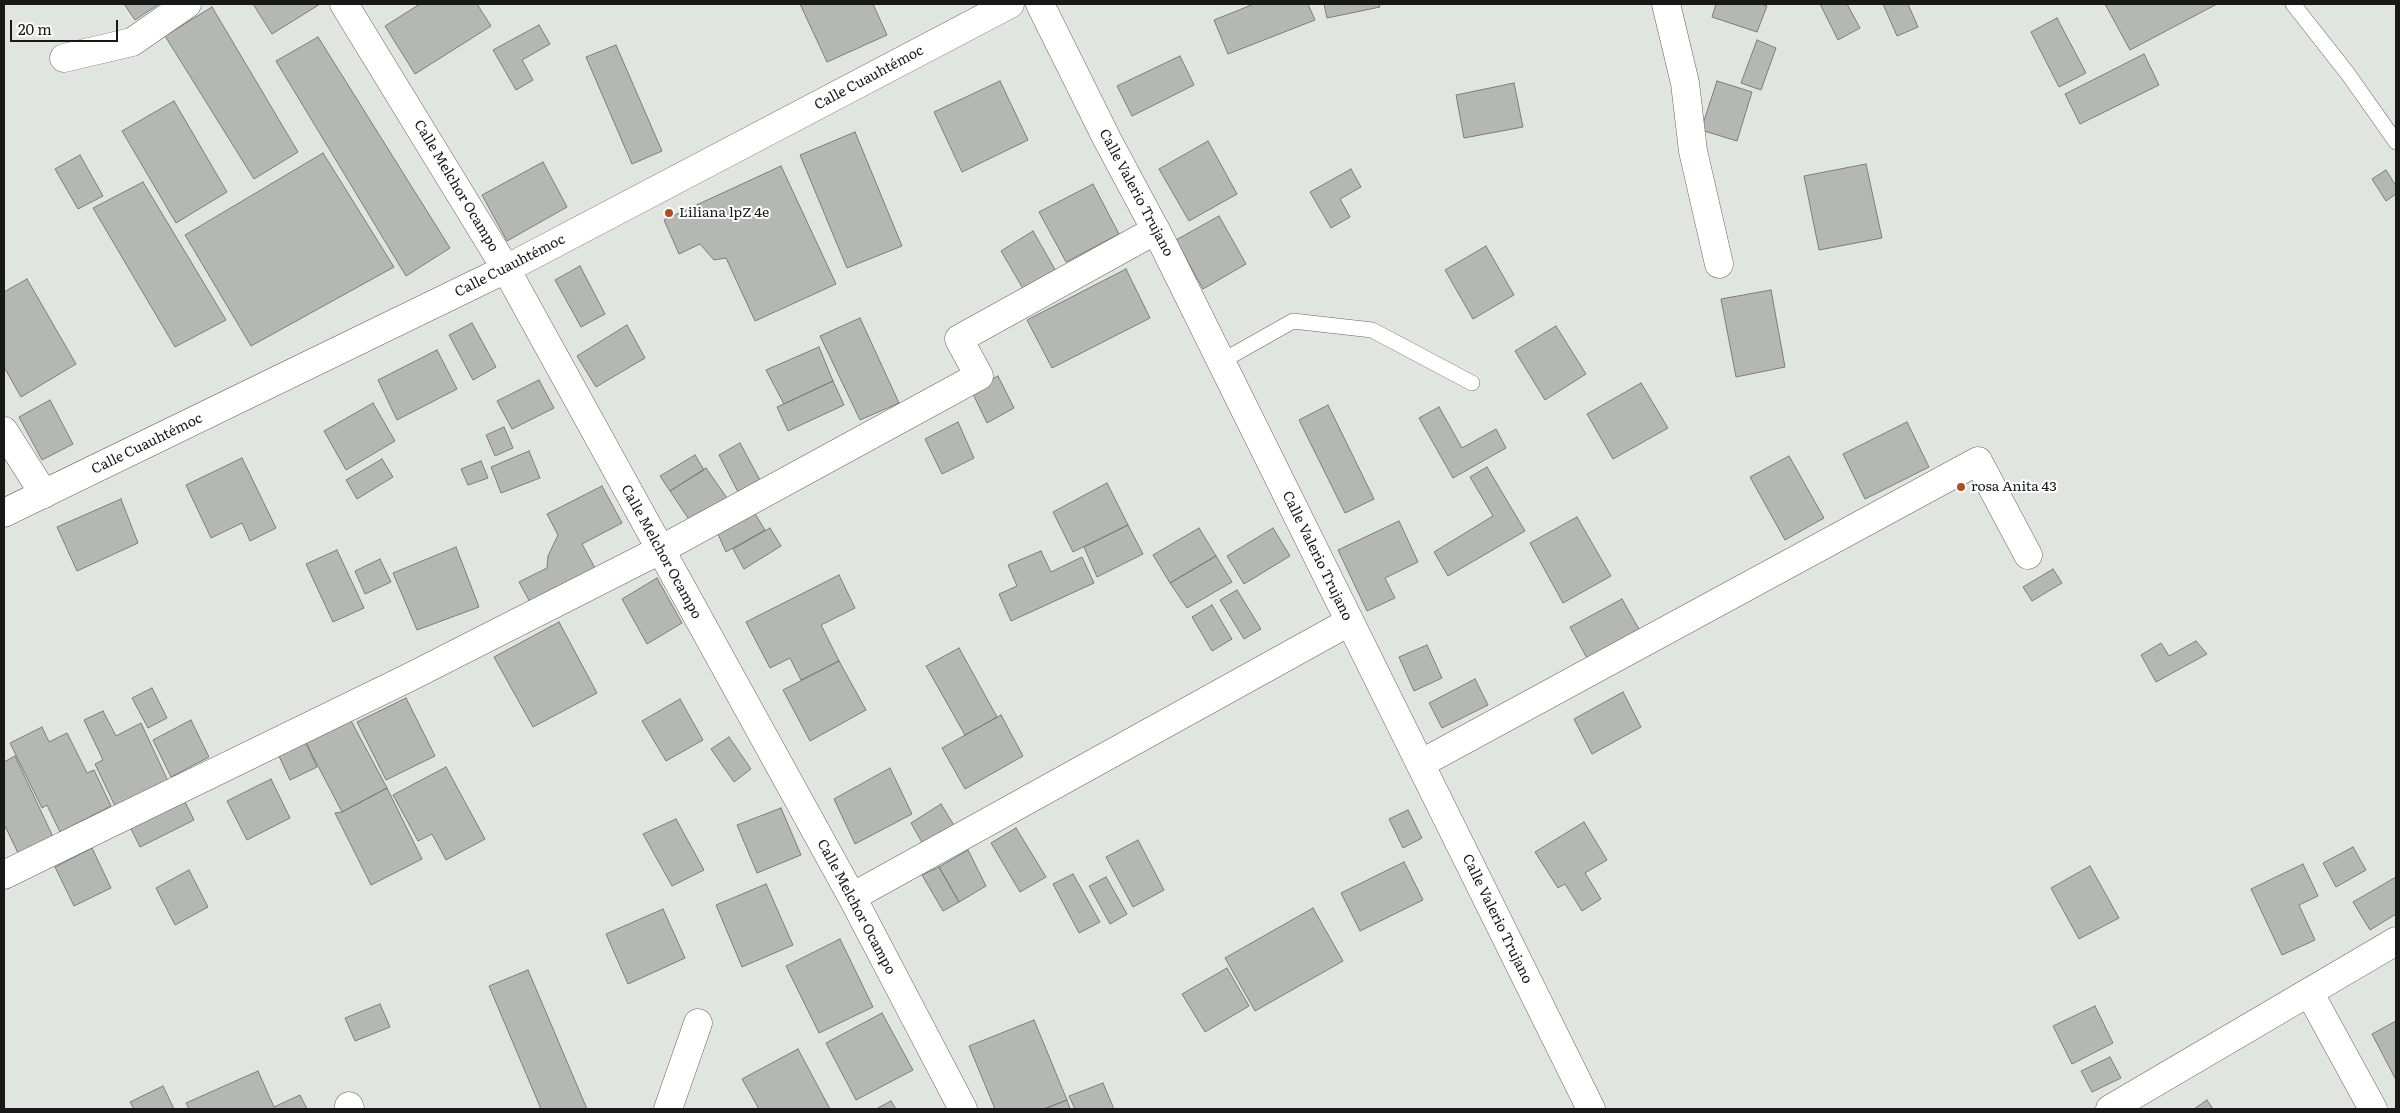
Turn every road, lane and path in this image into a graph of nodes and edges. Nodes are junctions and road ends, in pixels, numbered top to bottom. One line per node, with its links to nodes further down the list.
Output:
1 (187, 4): 7 (street)
2 (344, 4): 11 (street, Calle Melchor Ocampo)
3 (1010, 4): 11 (street, Calle Cuauhtémoc)
4 (1040, 4): 9 (street, Calle Valerio Trujano)
5 (1666, 4): 10 (street)
6 (2293, 4): 8 (lane)
7 (64, 58)
8 (2396, 142)
9 (1156, 230): 12 (street, Calle Valerio Trujano); 17 (street)
10 (1719, 264)
11 (506, 269): 15 (street, Calle Cuauhtémoc); 17 (street, Calle Melchor Ocampo)
12 (1222, 361): 13 (lane); 19 (street, Calle Valerio Trujano)
13 (1472, 384)
14 (4, 431): 15 (street)
15 (44, 494): 16 (street, Calle Cuauhtémoc)
16 (4, 513)
17 (660, 550): 21 (street); 22 (street, Calle Melchor Ocampo)
18 (2028, 555): 20 (street)
19 (1349, 622): 20 (street, Calle Valerio Trujano); 22 (street)
20 (1420, 764): 28 (street, Calle Valerio Trujano)
21 (4, 875)
22 (852, 898): 27 (street, Calle Melchor Ocampo)
23 (2396, 941): 24 (street)
24 (2309, 992): 29 (street); 30 (street)
25 (698, 1023): 26 (street)
26 (668, 1109)
27 (963, 1109)
28 (1591, 1109)
29 (2110, 1109)
30 (2373, 1109)

